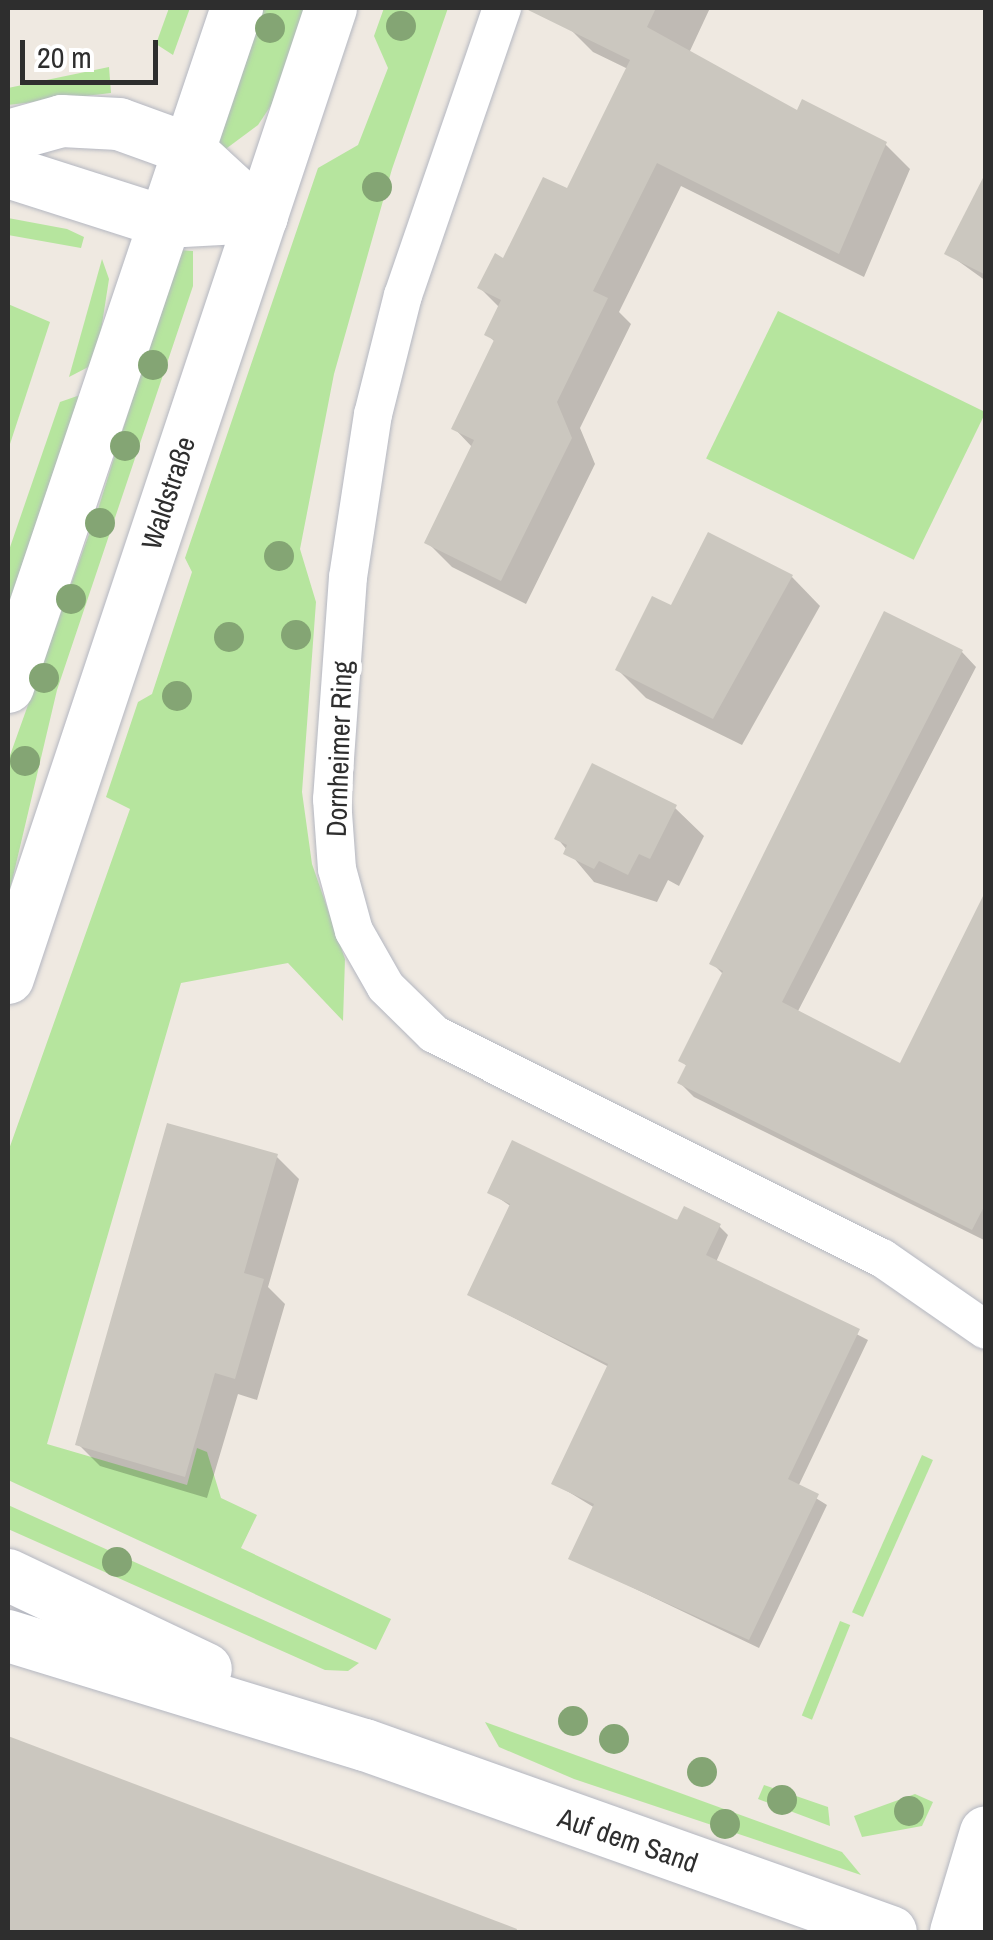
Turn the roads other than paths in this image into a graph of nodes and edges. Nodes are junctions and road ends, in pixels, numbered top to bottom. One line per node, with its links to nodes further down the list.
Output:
1 (237, 8): 5 (street)
2 (330, 8): 7 (street, Waldstraße)
3 (502, 8): 11 (street, Dornheimer Ring)
4 (8, 136): 5 (street)
5 (188, 148): 7 (street); 8 (street)
6 (8, 172): 8 (street)
7 (262, 217): 8 (street); 10 (street, Waldstraße)
8 (165, 222): 9 (street)
9 (8, 687)
10 (8, 978)
11 (986, 1330)
12 (8, 1575): 14 (street, Auf dem Sand)
13 (8, 1636): 14 (street, Auf dem Sand)
14 (366, 1745): 16 (street, Auf dem Sand)
15 (986, 1832): 17 (street)
16 (892, 1932)
17 (956, 1932)

